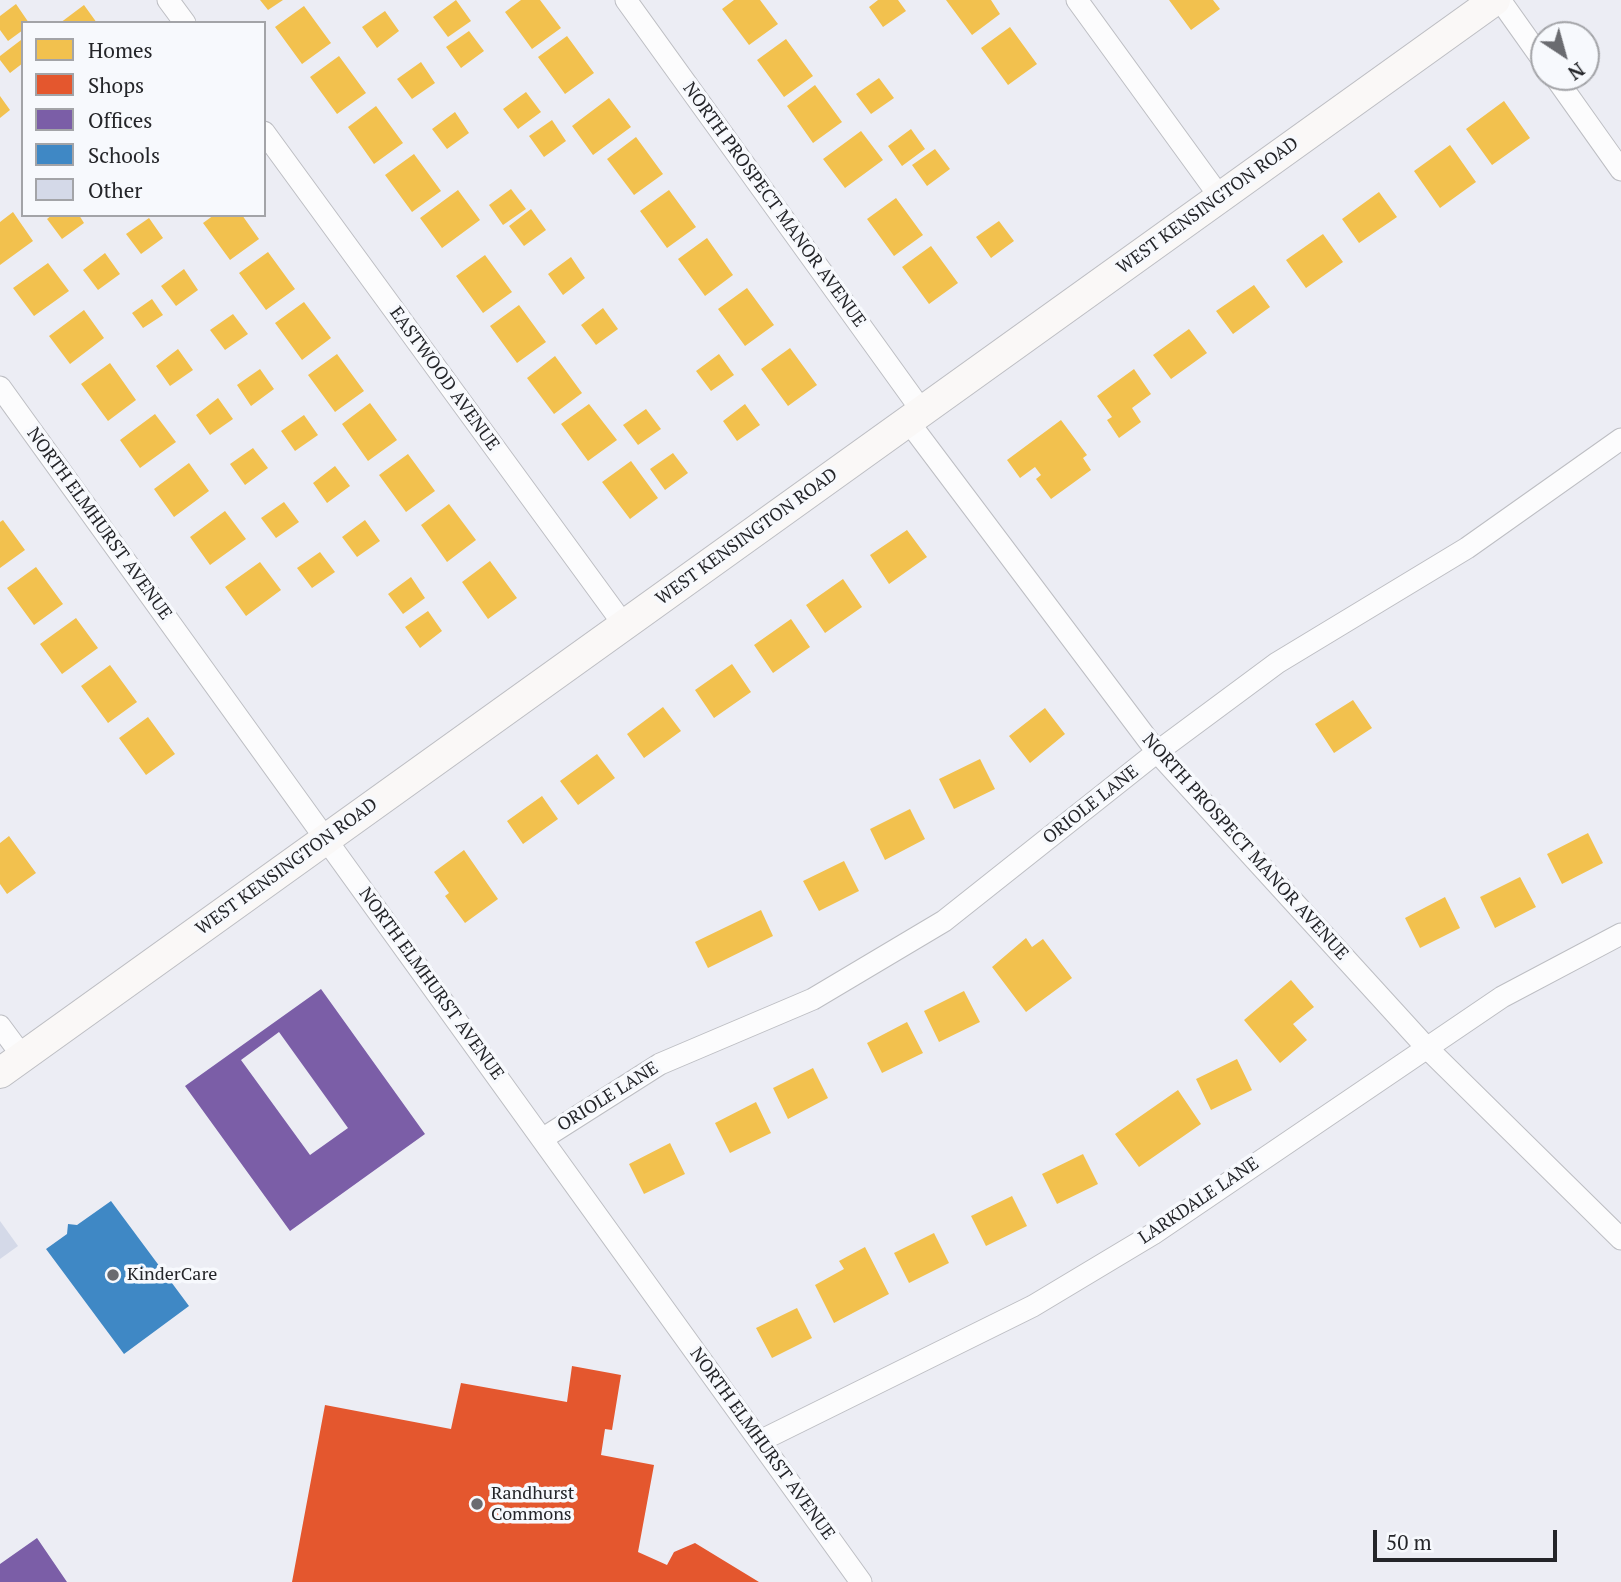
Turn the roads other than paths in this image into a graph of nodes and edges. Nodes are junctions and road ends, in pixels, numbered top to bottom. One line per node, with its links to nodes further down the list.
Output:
1 (168, 0): 5 (street)
2 (626, 0): 12 (street, NORTH PROSPECT MANOR AVENUE)
3 (1077, 0): 10 (street)
4 (1497, 0): 6 (street); 10 (main road, WEST KENSINGTON ROAD)
5 (184, 21)
6 (1530, 44)
7 (1565, 91): 9 (street)
8 (266, 135): 14 (street, EASTWOOD AVENUE)
9 (1621, 170)
10 (1220, 197): 12 (main road, WEST KENSINGTON ROAD)
11 (0, 387): 16 (street, NORTH ELMHURST AVENUE)
12 (915, 416): 14 (main road, WEST KENSINGTON ROAD); 15 (street, NORTH PROSPECT MANOR AVENUE)
13 (1621, 439): 15 (street, ORIOLE LANE)
14 (624, 625): 16 (main road, WEST KENSINGTON ROAD)
15 (1157, 752): 19 (street, NORTH PROSPECT MANOR AVENUE); 21 (street, ORIOLE LANE)
16 (326, 839): 20 (main road, WEST KENSINGTON ROAD); 21 (street, NORTH ELMHURST AVENUE)
17 (1621, 934): 19 (street, LARKDALE LANE)
18 (0, 1026): 20 (street)
19 (1426, 1047): 22 (street, NORTH PROSPECT MANOR AVENUE); 23 (street, LARKDALE LANE)
20 (11, 1065)
21 (542, 1139): 23 (street, NORTH ELMHURST AVENUE)
22 (1621, 1239)
23 (760, 1441): 24 (street, NORTH ELMHURST AVENUE)
24 (861, 1582)

